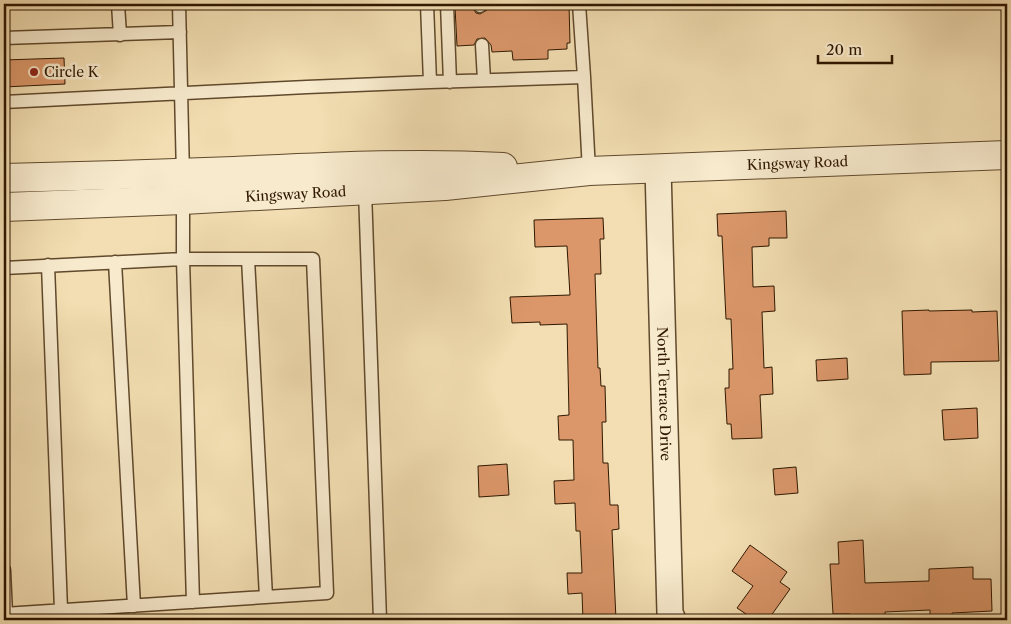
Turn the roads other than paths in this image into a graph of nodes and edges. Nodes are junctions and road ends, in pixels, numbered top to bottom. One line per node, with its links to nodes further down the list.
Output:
1 (118, 4): 7 (lane)
2 (179, 4): 6 (lane)
3 (427, 4): 12 (lane)
4 (447, 4): 13 (lane)
5 (579, 4): 10 (lane)
6 (180, 32): 7 (lane); 14 (lane)
7 (120, 34): 8 (lane)
8 (4, 38)
9 (482, 45): 11 (lane)
10 (584, 77): 11 (lane); 18 (lane)
11 (484, 80): 13 (lane)
12 (430, 82): 13 (lane); 14 (lane)
13 (450, 82)
14 (182, 93): 15 (lane); 19 (lane)
15 (4, 102)
16 (1007, 154): 17 (street, Kingsway Road)
17 (658, 168): 18 (street, Kingsway Road); 36 (street, North Terrace Drive)
18 (589, 170): 19 (street, Kingsway Road); 21 (street, Kingsway Road)
19 (183, 173): 20 (street, Kingsway Road); 22 (lane)
20 (4, 178)
21 (364, 191): 22 (street, Kingsway Road); 35 (lane)
22 (183, 200): 23 (street, Kingsway Road); 24 (lane)
23 (4, 207)
24 (183, 259): 25 (lane); 26 (lane); 31 (lane)
25 (248, 259): 30 (lane); 30 (lane)
26 (115, 262): 27 (lane); 32 (lane)
27 (48, 266): 28 (lane); 33 (lane)
28 (4, 268)
29 (4, 570): 34 (lane)
30 (266, 597): 31 (lane)
31 (193, 602): 32 (lane)
32 (134, 606): 33 (lane)
33 (61, 610): 34 (lane)
34 (5, 614)
35 (380, 620)
36 (673, 620)

